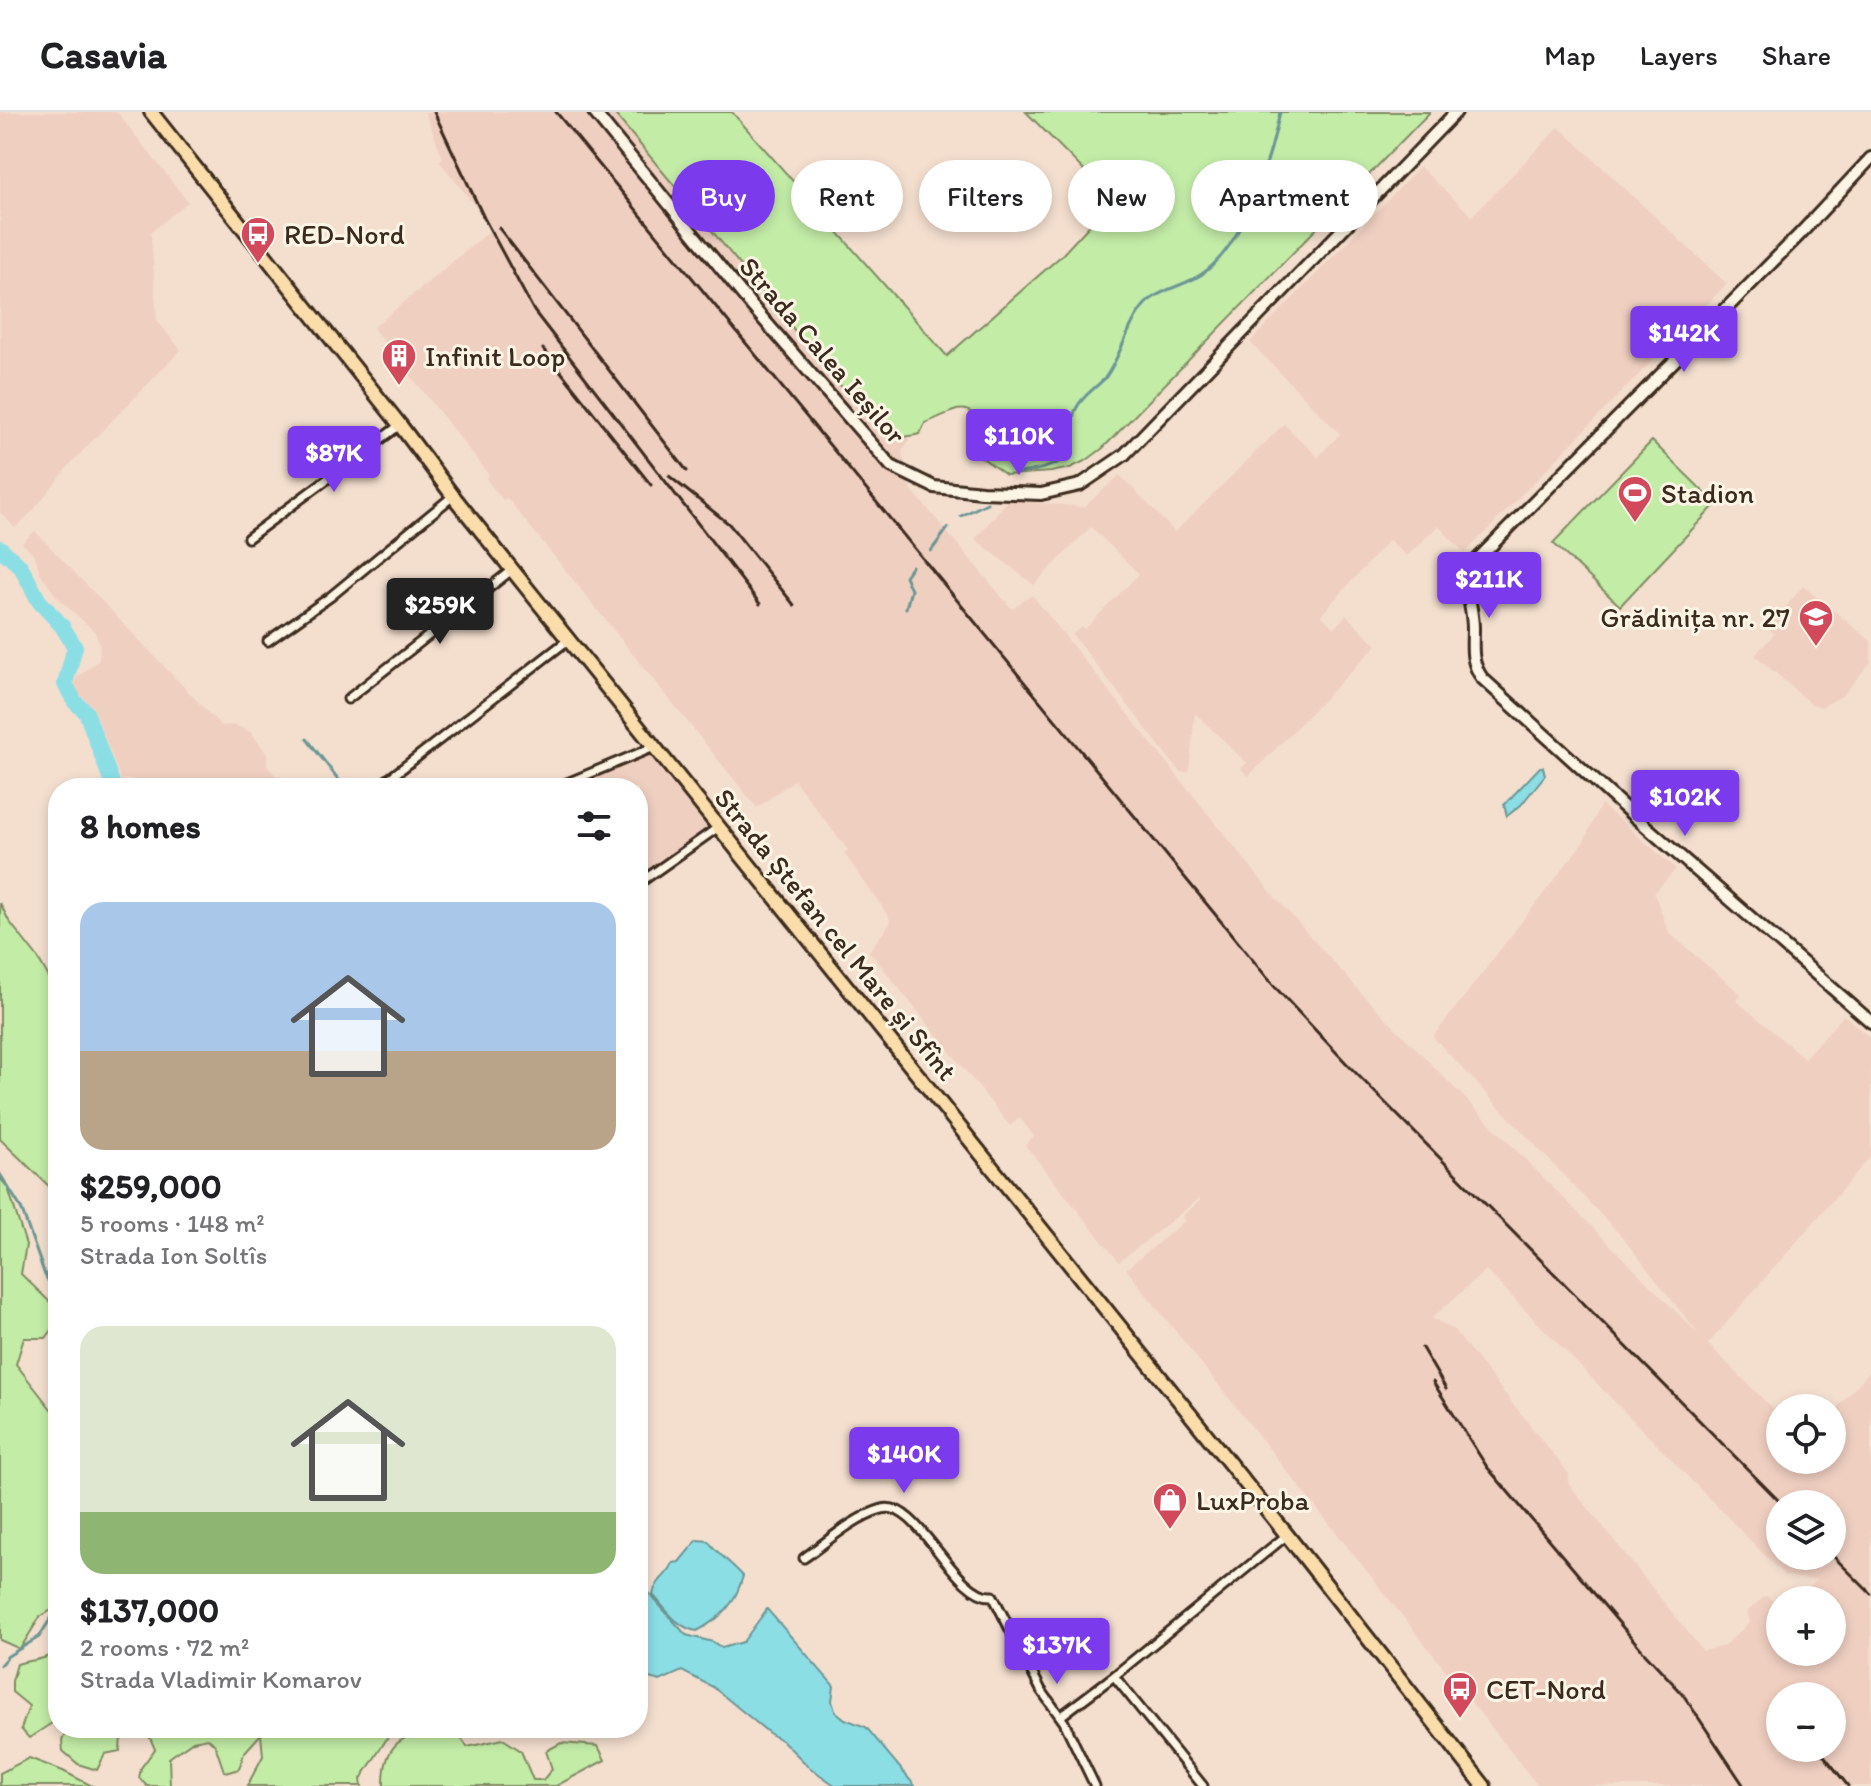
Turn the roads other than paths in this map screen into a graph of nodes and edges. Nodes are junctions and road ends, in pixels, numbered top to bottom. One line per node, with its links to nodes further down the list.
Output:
1 (151, 112): 5 (main road, Strada Ștefan cel Mare și Sfînt)
2 (594, 112): 3 (street, Strada Calea Ieșilor)
3 (1456, 112)
4 (1871, 158): 17 (street)
5 (400, 425): 6 (main road, Strada Ștefan cel Mare și Sfînt); 7 (street)
6 (453, 496): 8 (main road, Strada Ștefan cel Mare și Sfînt); 10 (street)
7 (248, 538)
8 (513, 569): 9 (main road, Strada Ștefan cel Mare și Sfînt); 11 (street)
9 (568, 640): 12 (main road, Strada Ștefan cel Mare și Sfînt); 13 (street)
10 (268, 641)
11 (348, 699)
12 (654, 747): 14 (street); 15 (main road, Strada Ștefan cel Mare și Sfînt)
13 (390, 778)
14 (579, 778)
15 (720, 826): 16 (street); 18 (main road, Strada Ștefan cel Mare și Sfînt)
16 (648, 877)
17 (1869, 1017)
18 (1287, 1535): 20 (street); 24 (main road, Strada Ștefan cel Mare și Sfînt)
19 (804, 1558): 21 (street)
20 (1114, 1676): 21 (street); 23 (street)
21 (1061, 1716): 22 (street)
22 (1095, 1786)
23 (1203, 1786)
24 (1484, 1786)

